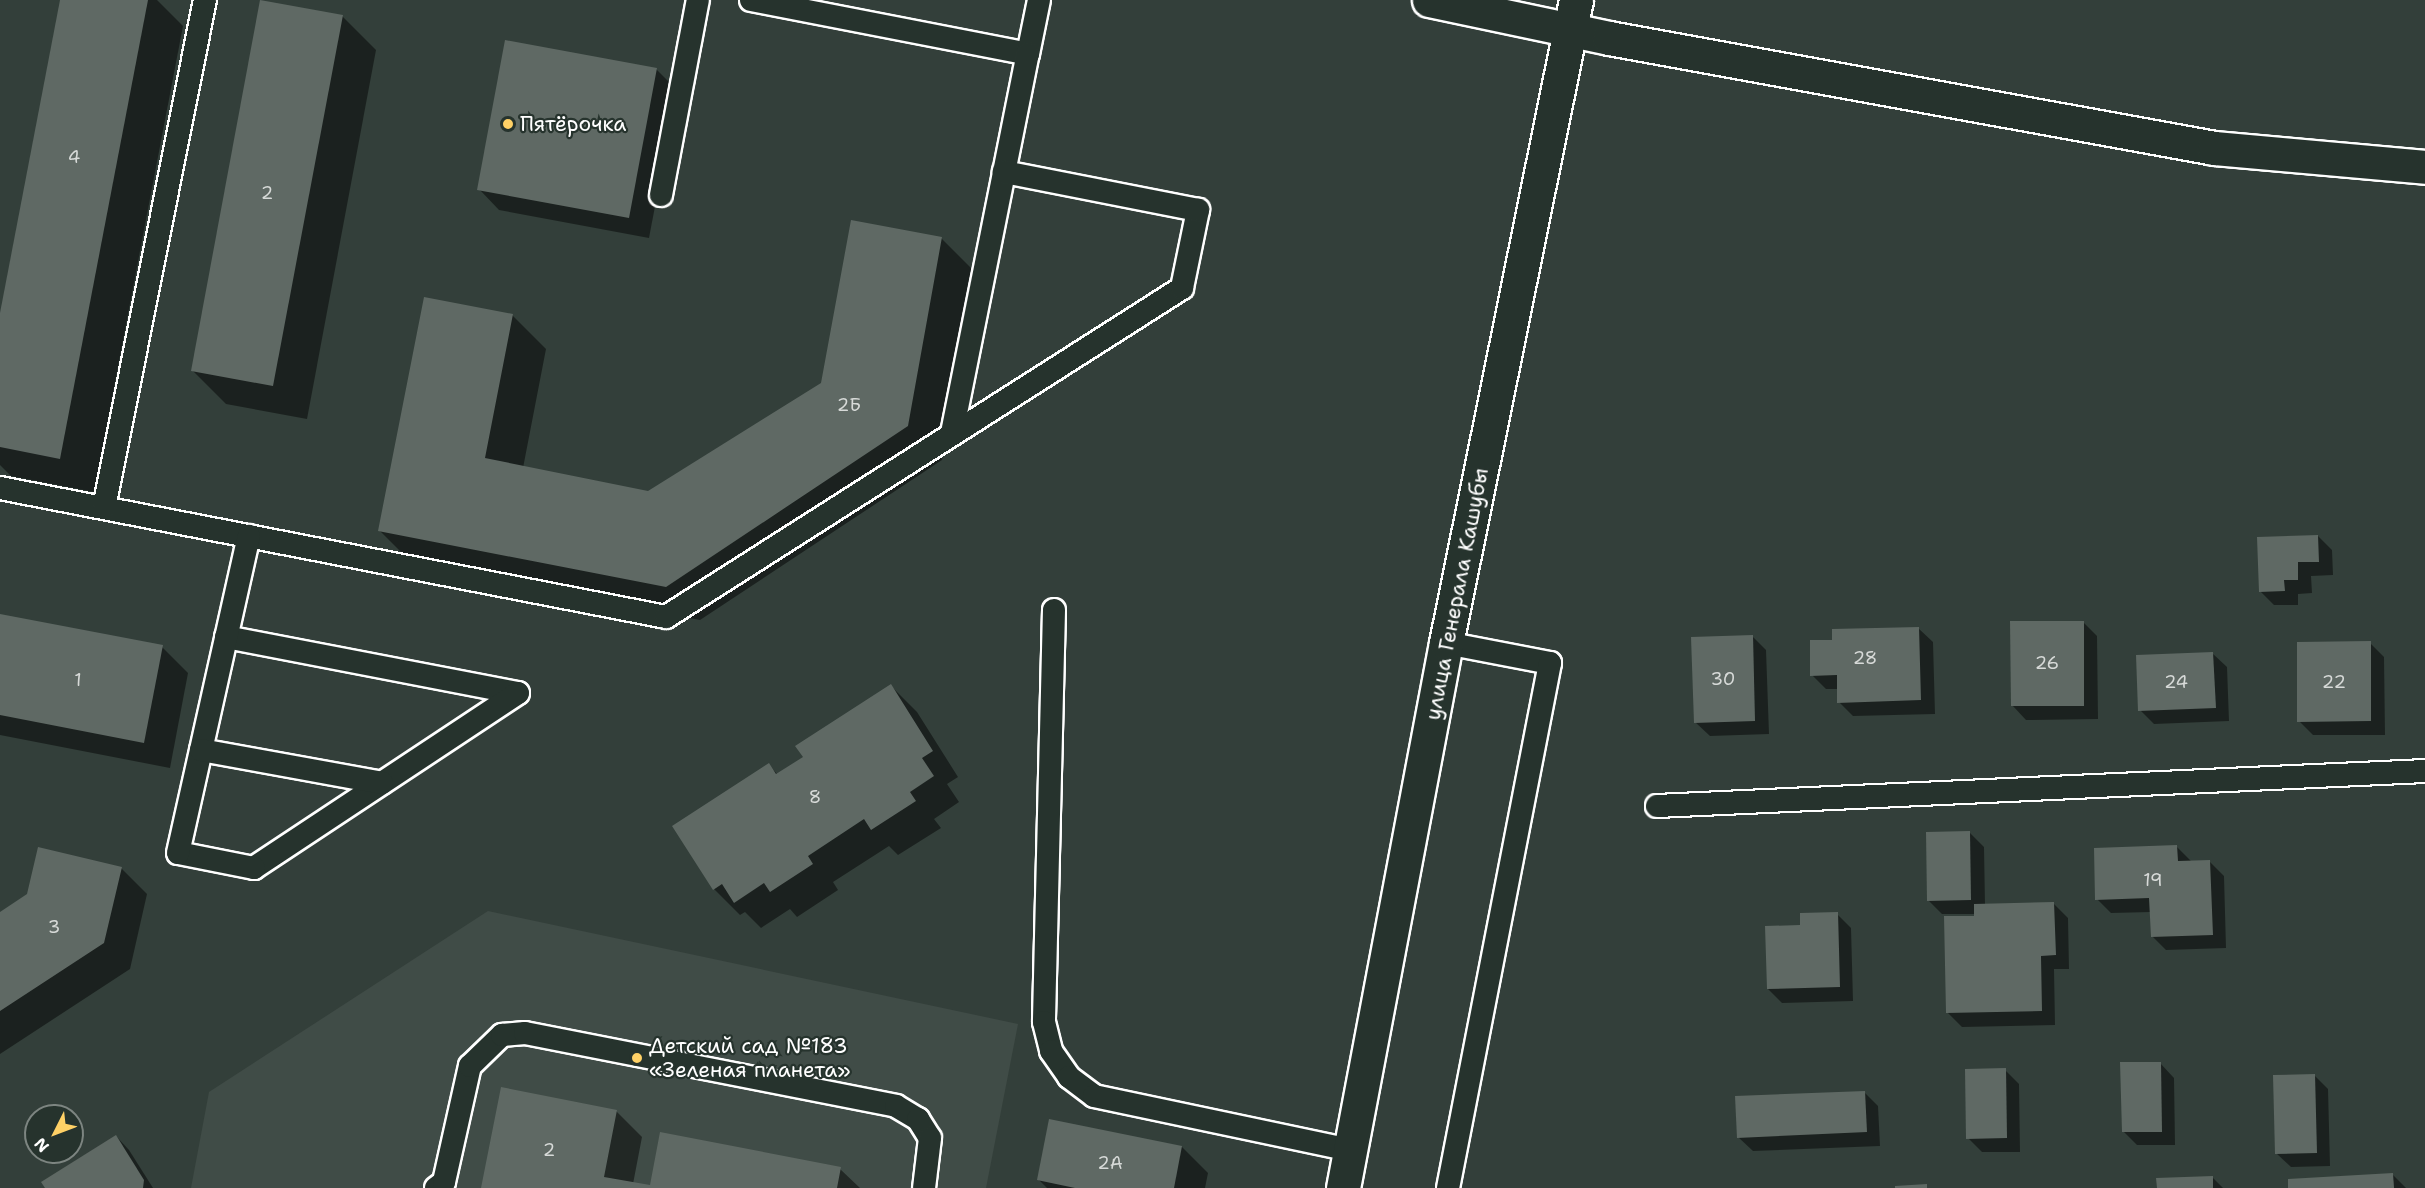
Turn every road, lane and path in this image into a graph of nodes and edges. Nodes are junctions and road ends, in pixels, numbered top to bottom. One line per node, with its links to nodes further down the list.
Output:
1 (204, 0): 13 (lane)
2 (698, 0): 10 (lane)
3 (751, 0): 7 (lane)
4 (1039, 0): 7 (lane)
5 (1429, 0): 6 (street)
6 (1573, 15): 8 (street); 17 (street, улица Генерала Кашубы)
7 (1028, 54): 9 (lane)
8 (2425, 167)
9 (1004, 172): 11 (lane); 11 (lane)
10 (661, 195)
11 (952, 433): 14 (lane)
12 (0, 488): 13 (lane)
13 (104, 508): 14 (lane)
14 (249, 536): 16 (lane)
15 (1054, 610): 22 (lane)
16 (226, 638): 18 (lane); 20 (lane)
17 (1446, 643): 22 (street, улица Генерала Кашубы); 26 (lane)
18 (201, 750): 20 (lane); 20 (lane)
19 (2425, 771): 21 (lane)
20 (382, 783)
21 (1657, 806)
22 (1350, 1150): 25 (street, улица Генерала Кашубы)
23 (436, 1188): 24 (lane)
24 (924, 1188)
25 (1343, 1188)
26 (1448, 1188)

